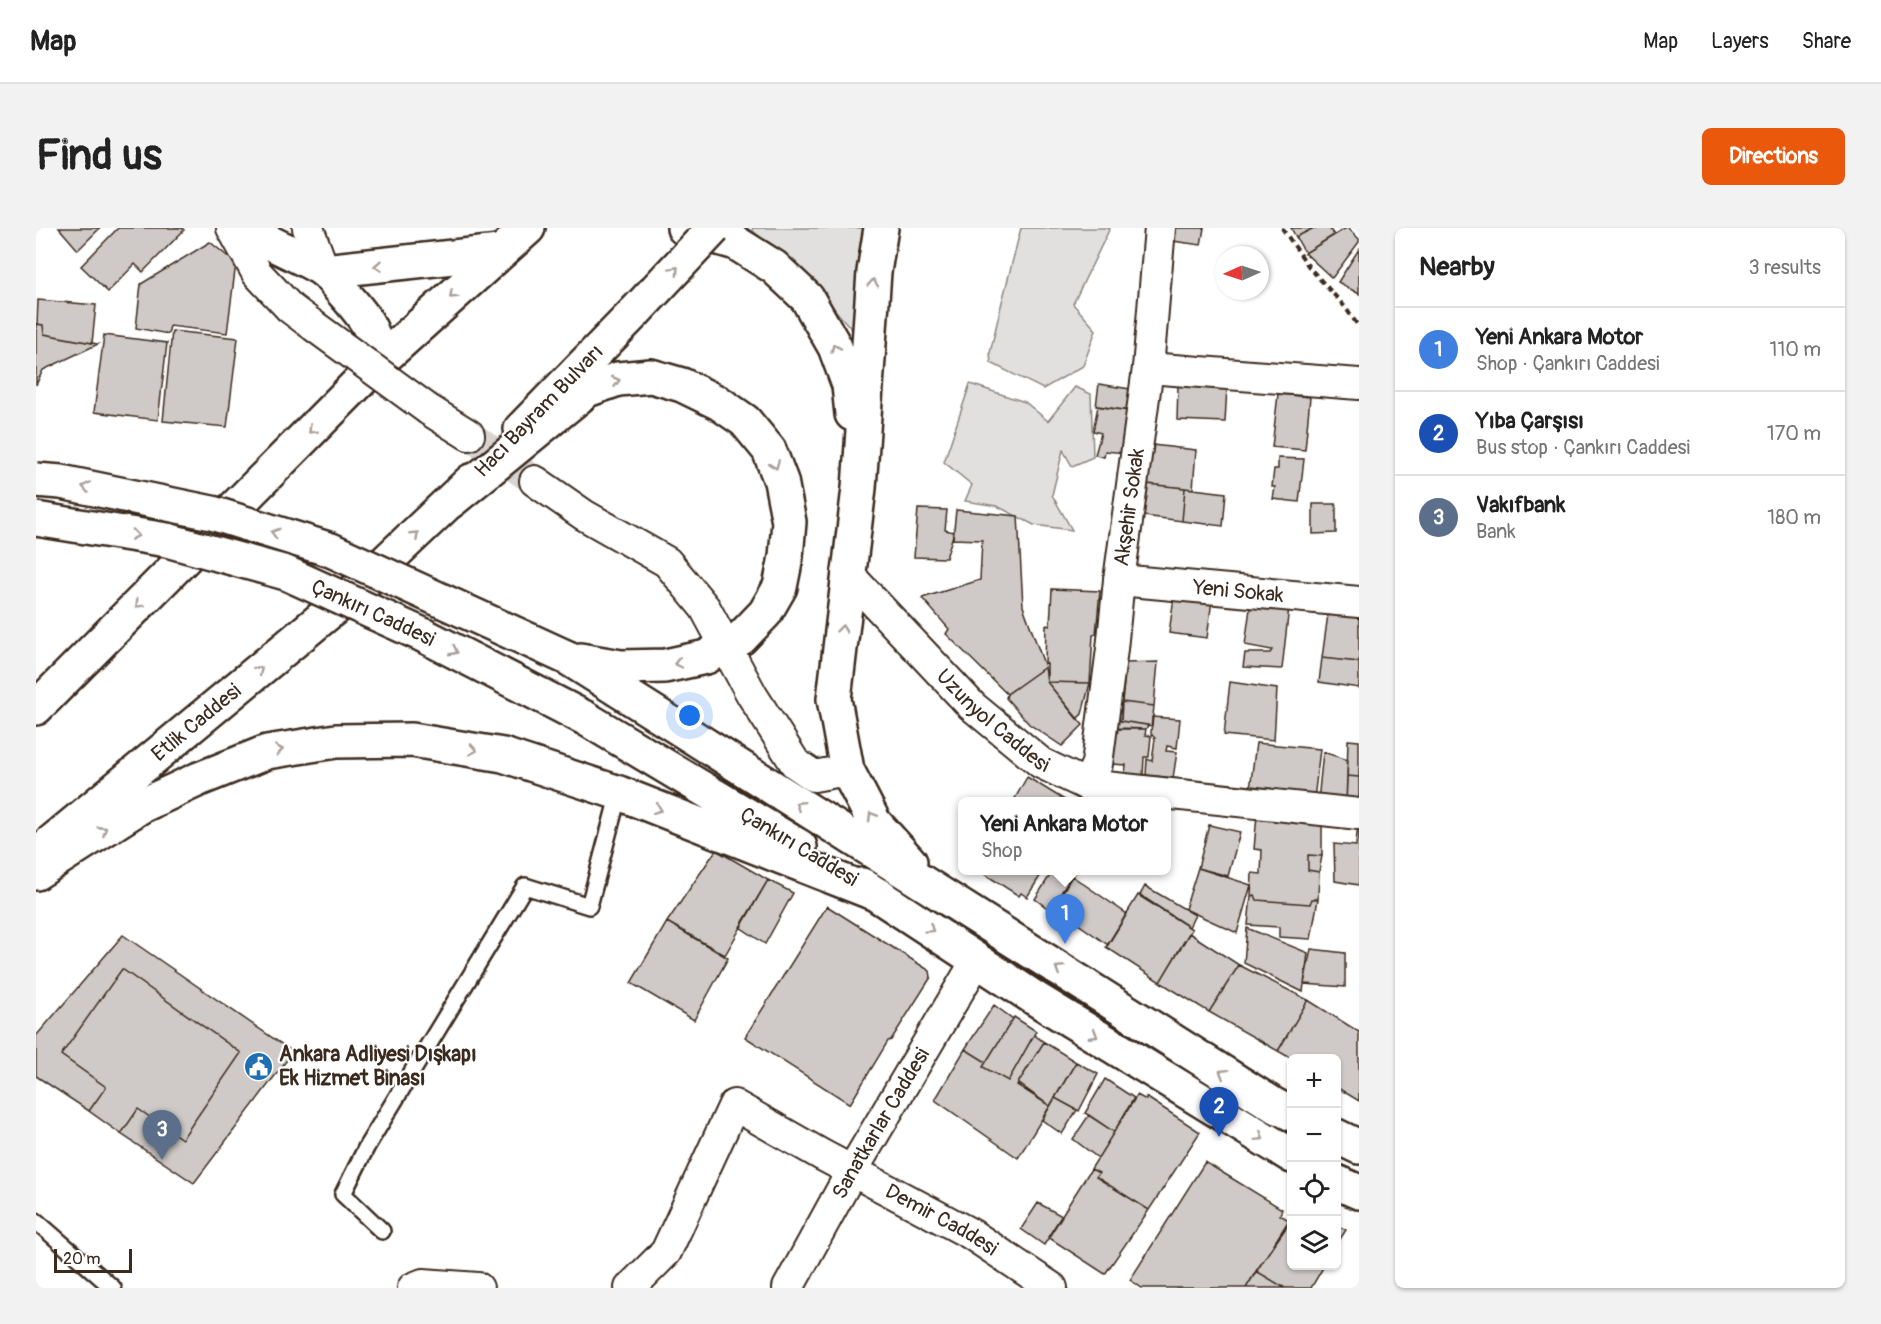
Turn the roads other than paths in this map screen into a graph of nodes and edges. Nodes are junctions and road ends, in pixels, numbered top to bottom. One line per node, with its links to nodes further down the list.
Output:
1 (232, 228): 14 (street, bridge)
2 (243, 228): 10 (main road)
3 (308, 228): 10 (street)
4 (528, 228): 9 (main road)
5 (684, 228): 17 (main road, one-way to 5)
6 (714, 228): 18 (main road, Hacı Bayram Bulvarı, one-way to 6, bridge)
7 (881, 228): 17 (main road, one-way to 7)
8 (1160, 228): 12 (street, Akşehir Sokak)
9 (499, 252): 10 (main road, one-way to 10); 11 (main road, one-way to 11)
10 (324, 271): 11 (main road)
11 (379, 362): 26 (main road, one-way to 26)
12 (1148, 368): 13 (street); 21 (street, Akşehir Sokak)
13 (1359, 384)
14 (469, 435)
15 (36, 480): 25 (main road, Çankırı Caddesi, one-way to 15, bridge)
16 (535, 481): 24 (street)
17 (858, 488): 20 (main road)
18 (451, 501): 22 (main road, Hacı Bayram Bulvarı, one-way to 18); 24 (main road, one-way to 24)
19 (36, 519): 34 (main road, Çankırı Caddesi, one-way to 34, bridge)
20 (848, 573): 27 (main road, one-way to 20); 28 (street, Uzunyol Caddesi)
21 (1119, 580): 23 (street, Yeni Sokak); 28 (street, Akşehir Sokak)
22 (357, 589): 31 (main road, Etlik Caddesi, one-way to 22)
23 (1359, 602)
24 (725, 646): 25 (main road, one-way to 25); 27 (street)
25 (568, 658): 33 (main road, Çankırı Caddesi, one-way to 25)
26 (36, 708)
27 (846, 770): 33 (main road, one-way to 27)
28 (1087, 785): 30 (street, Uzunyol Caddesi)
29 (618, 793): 32 (main road, one-way to 29); 34 (main road, one-way to 34); 44 (lane)
30 (1359, 814)
31 (36, 855)
32 (36, 873)
33 (937, 892): 36 (main road, Çankırı Caddesi, one-way to 33)
34 (881, 896): 35 (main road, Çankırı Caddesi, one-way to 35)
35 (977, 960): 39 (main road, Çankırı Caddesi, one-way to 39); 40 (street, Sanatkarlar Caddesi)
36 (1287, 1112)
37 (1341, 1138): 38 (main road)
38 (1359, 1147)
39 (1287, 1153)
40 (852, 1171): 48 (street, Demir Caddesi); 49 (street, Sanatkarlar Caddesi); 50 (street, Demir Caddesi)
41 (1341, 1184): 42 (main road)
42 (1359, 1192)
43 (36, 1221): 45 (lane)
44 (382, 1231)
45 (113, 1288)
46 (413, 1288): 47 (street)
47 (478, 1288)
48 (630, 1288)
49 (788, 1288)
50 (1052, 1288)

